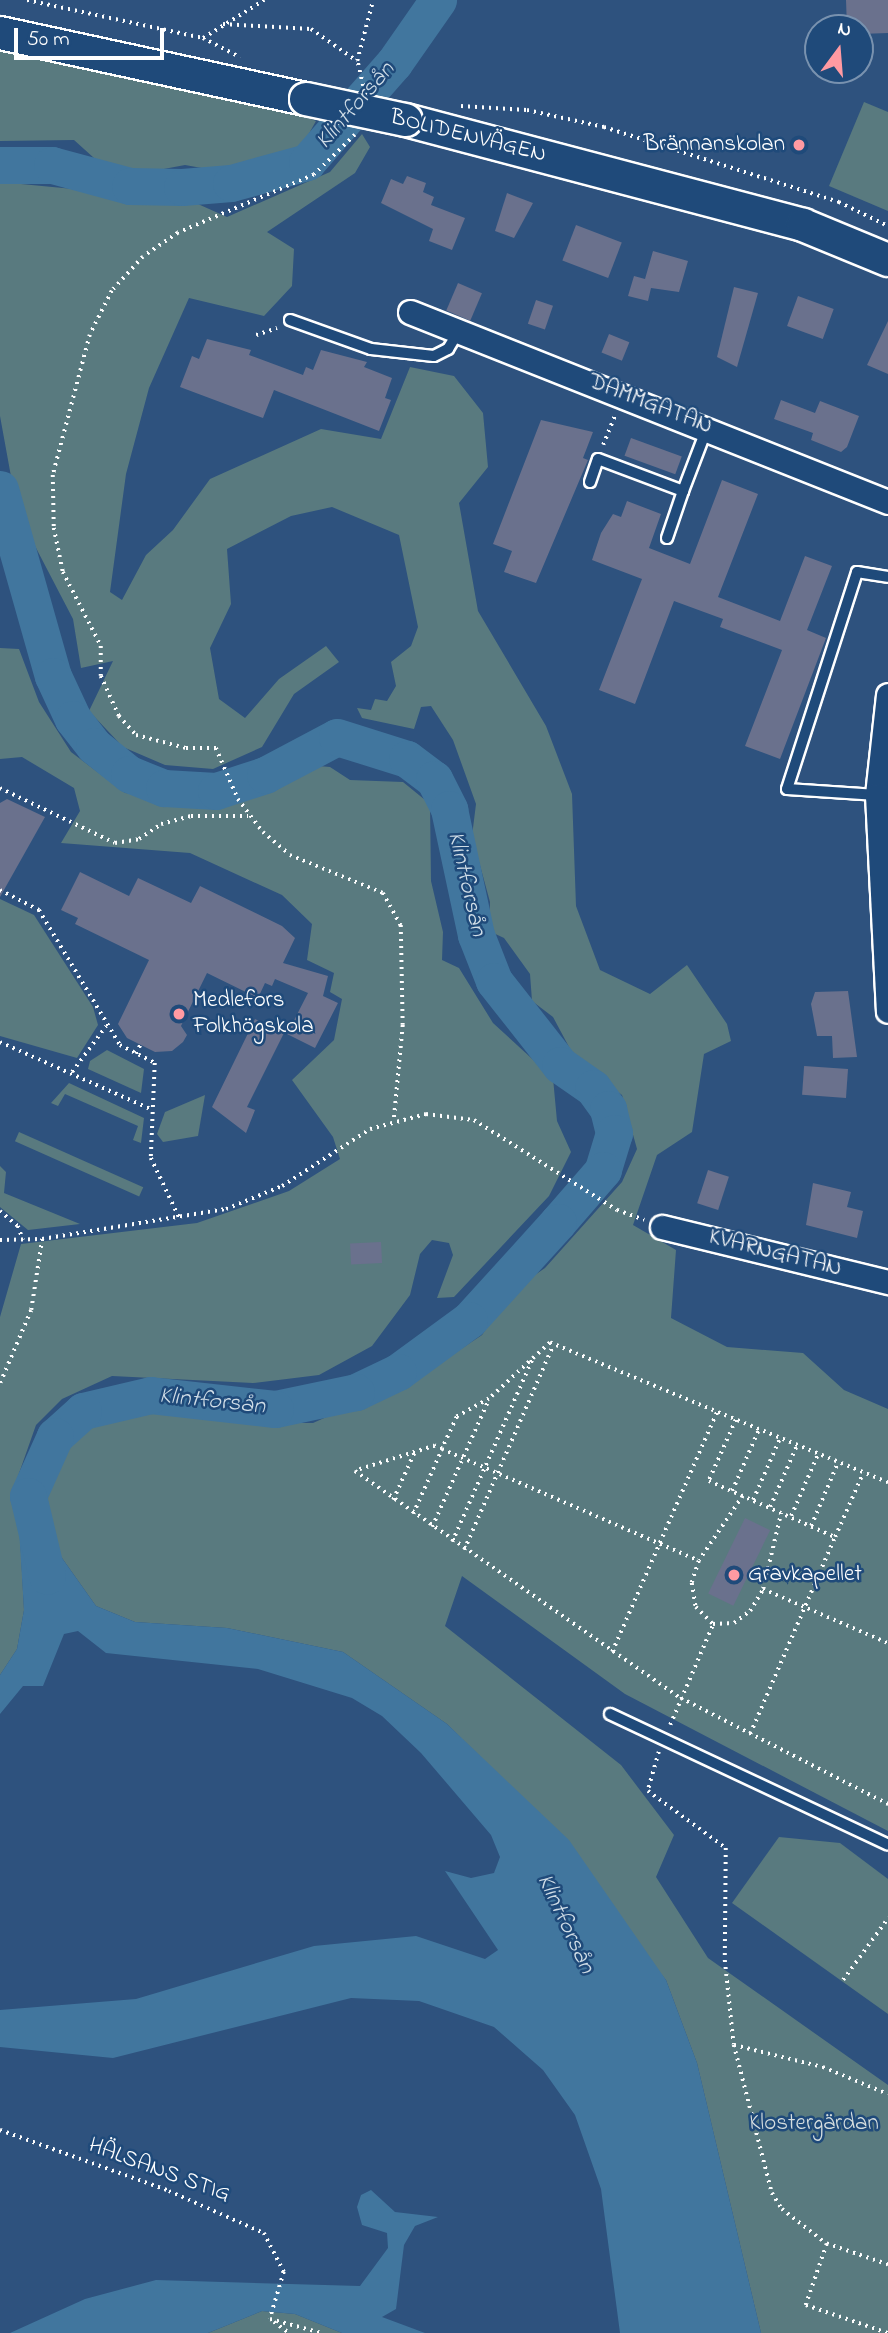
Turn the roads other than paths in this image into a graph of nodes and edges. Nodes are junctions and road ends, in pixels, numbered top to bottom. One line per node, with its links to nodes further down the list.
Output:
1 (0, 33): 2 (main road, BOLIDENVÄGEN, bridge)
2 (888, 260)
3 (410, 312): 5 (street, DAMMGATAN)
4 (290, 320): 5 (lane)
5 (459, 331): 6 (street, DAMMGATAN)
6 (707, 428): 8 (lane); 9 (street, DAMMGATAN)
7 (590, 482): 8 (lane)
8 (682, 491): 10 (lane)
9 (888, 502)
10 (667, 538)
11 (888, 577): 13 (lane)
12 (888, 695): 13 (street)
13 (883, 795): 14 (street)
14 (888, 1011)
15 (662, 1227): 16 (street, KVARNGATAN)
16 (888, 1282)
17 (610, 1714): 18 (lane)
18 (888, 1845)

